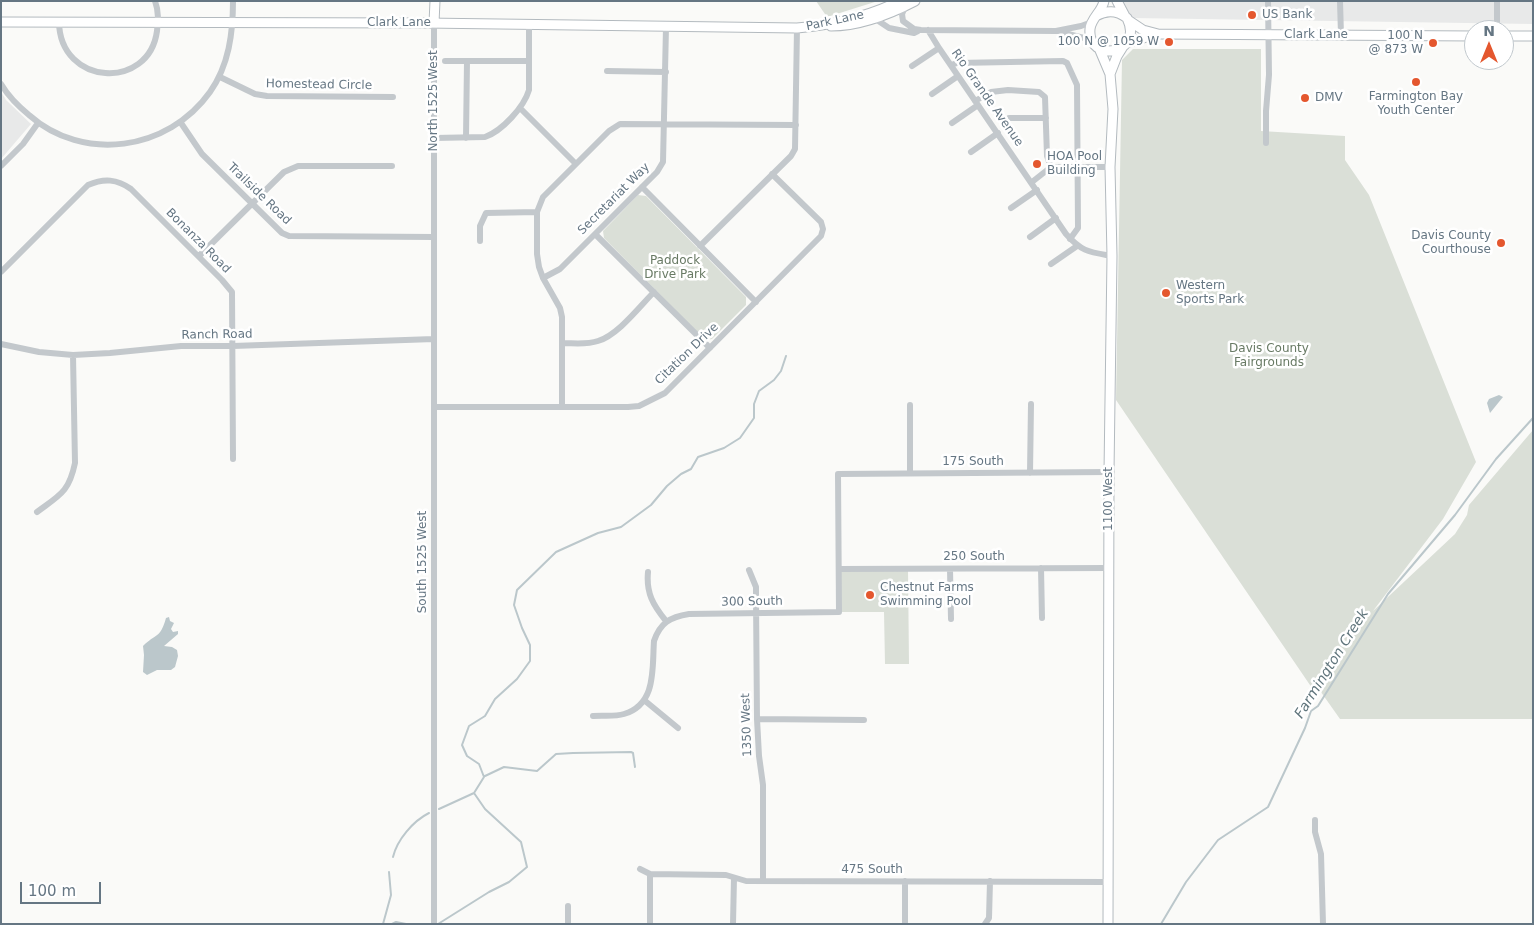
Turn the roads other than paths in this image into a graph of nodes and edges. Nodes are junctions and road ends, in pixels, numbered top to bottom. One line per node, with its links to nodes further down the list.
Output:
1 (155, 1): 17 (street)
2 (233, 1): 18 (street)
3 (435, 1): 19 (street, North 1525 West)
4 (915, 1): 10 (street)
5 (1104, 1): 13 (street)
6 (1117, 1): 12 (street)
7 (1268, 1): 27 (street)
8 (1340, 1): 28 (street)
9 (1497, 1): 14 (street)
10 (903, 4): 11 (street); 21 (street, Park Lane); 24 (street)
11 (874, 18): 21 (street); 24 (street)
12 (1126, 18): 13 (street); 26 (street, Clark Lane); 33 (street)
13 (1094, 19): 25 (street); 32 (street)
14 (1497, 20)
15 (1, 22): 16 (street, Clark Lane)
16 (59, 22): 17 (street, Clark Lane); 17 (street)
17 (158, 22): 18 (street, Clark Lane)
18 (233, 22): 19 (street, Clark Lane); 45 (street)
19 (434, 23): 20 (street, Clark Lane); 59 (street, North 1525 West)
20 (529, 25): 22 (street, Clark Lane); 38 (street)
21 (824, 26): 23 (street, Park Lane)
22 (666, 27): 23 (street, Clark Lane); 42 (street, Secretariat Way)
23 (797, 28): 57 (street)
24 (925, 30): 25 (street); 34 (street, Rio Grande Avenue)
25 (1056, 31): 32 (street)
26 (1158, 34): 27 (street, Clark Lane); 33 (street, Clark Lane)
27 (1268, 35): 28 (street, Clark Lane); 61 (street)
28 (1341, 35): 29 (street, Clark Lane)
29 (1464, 36)
30 (1514, 36): 31 (street)
31 (1533, 36)
32 (1092, 40): 35 (street)
33 (1124, 46): 35 (street); 43 (street, 1100 West)
34 (939, 48): 39 (street, Rio Grande Avenue); 40 (street)
35 (1099, 48): 43 (street, 1100 West)
36 (445, 60): 37 (street)
37 (467, 61): 38 (street); 60 (street)
38 (529, 61): 50 (street)
39 (951, 65): 44 (street, Rio Grande Avenue); 66 (street)
40 (912, 66)
41 (607, 71): 42 (street)
42 (666, 72): 56 (street, Secretariat Way)
43 (1110, 74): 68 (street, 1100 West)
44 (958, 76): 47 (street); 49 (street, Rio Grande Avenue)
45 (220, 77): 48 (street, Homestead Circle); 54 (street)
46 (1, 84): 53 (street)
47 (932, 94)
48 (393, 97)
49 (977, 103): 52 (street); 55 (street); 58 (street, Rio Grande Avenue)
50 (520, 108): 60 (street); 63 (street)
51 (1009, 118): 52 (street)
52 (1046, 118): 67 (street)
53 (38, 123): 54 (street); 64 (street)
54 (181, 123): 74 (street, Trailside Road)
55 (952, 123)
56 (665, 124): 57 (street); 63 (street); 71 (street, Secretariat Way)
57 (796, 125): 69 (street)
58 (998, 133): 62 (street); 70 (street, Rio Grande Avenue)
59 (434, 138): 60 (street); 73 (street, North 1525 West)
60 (466, 138)
61 (1266, 143)
62 (971, 152)
63 (576, 164): 76 (street)
64 (1, 166)
65 (392, 166): 74 (street)
66 (1077, 166): 67 (street); 68 (street); 81 (street)
67 (1051, 167): 70 (street)
68 (1110, 167): 86 (street, 1100 West)
69 (772, 174): 83 (street); 91 (street, Citation Drive)
70 (1032, 182): 72 (street, Rio Grande Avenue)
71 (642, 187): 78 (street, Secretariat Way); 83 (street)
72 (1037, 190): 75 (street); 77 (street, Rio Grande Avenue)
73 (434, 200): 79 (street, South 1525 West)
74 (252, 204): 79 (street, Trailside Road); 85 (street)
75 (1011, 208)
76 (537, 212): 82 (street); 89 (street)
77 (1056, 218): 80 (street); 81 (street, Rio Grande Avenue)
78 (595, 234): 89 (street, Secretariat Way); 90 (street)
79 (434, 237): 92 (street, South 1525 West)
80 (1030, 237)
81 (1070, 239): 84 (street, Rio Grande Avenue)
82 (480, 241)
83 (700, 246): 91 (street)
84 (1077, 246): 86 (street, Rio Grande Avenue); 87 (street)
85 (199, 256): 88 (street, Bonanza Road); 95 (street, Bonanza Road)
86 (1112, 256): 103 (street, 1100 West)
87 (1051, 264)
88 (1, 272)
89 (543, 278): 93 (street)
90 (654, 292): 93 (street); 96 (street)
91 (756, 302): 96 (street, Citation Drive)
92 (434, 339): 95 (street, Ranch Road); 100 (street, South 1525 West)
93 (562, 343): 101 (street)
94 (1, 344): 97 (street, Ranch Road)
95 (233, 346): 97 (street, Ranch Road); 102 (street, Bonanza Road)
96 (710, 348): 101 (street, Citation Drive)
97 (73, 355): 106 (street)
98 (1030, 404): 104 (street)
99 (910, 405): 105 (street)
100 (434, 407): 101 (street, Citation Drive); 131 (street, South 1525 West)
101 (562, 407)
102 (233, 459)
103 (1108, 472): 104 (street, 175 South); 109 (street, 1100 West)
104 (1030, 473): 105 (street, 175 South)
105 (910, 474): 110 (street, 175 South)
106 (37, 512)
107 (950, 568): 108 (street, 250 South); 110 (street, 250 South); 115 (street)
108 (1041, 568): 109 (street, 250 South); 114 (street)
109 (1109, 568): 129 (street, 1100 West)
110 (839, 569): 113 (street, 300 South)
111 (749, 570): 113 (street, 1350 West)
112 (648, 572): 116 (street)
113 (756, 613): 116 (street, 300 South); 119 (street, 1350 West)
114 (1042, 618)
115 (951, 619)
116 (666, 621): 117 (street)
117 (644, 700): 118 (street); 121 (street)
118 (593, 716)
119 (757, 720): 120 (street); 126 (street, 1350 West)
120 (864, 720)
121 (678, 728)
122 (1314, 820): 138 (street)
123 (640, 869): 124 (street, 475 South)
124 (650, 874): 125 (street, 475 South); 133 (street)
125 (734, 878): 126 (street, 475 South); 134 (street)
126 (763, 881): 127 (street, 475 South)
127 (905, 881): 128 (street, 475 South); 135 (street)
128 (990, 881): 129 (street, 475 South); 136 (street)
129 (1107, 882): 137 (street, 1100 West)
130 (568, 906): 132 (street)
131 (434, 924)
132 (568, 924)
133 (650, 924)
134 (733, 924)
135 (905, 924)
136 (986, 924)
137 (1108, 924)
138 (1322, 924)

